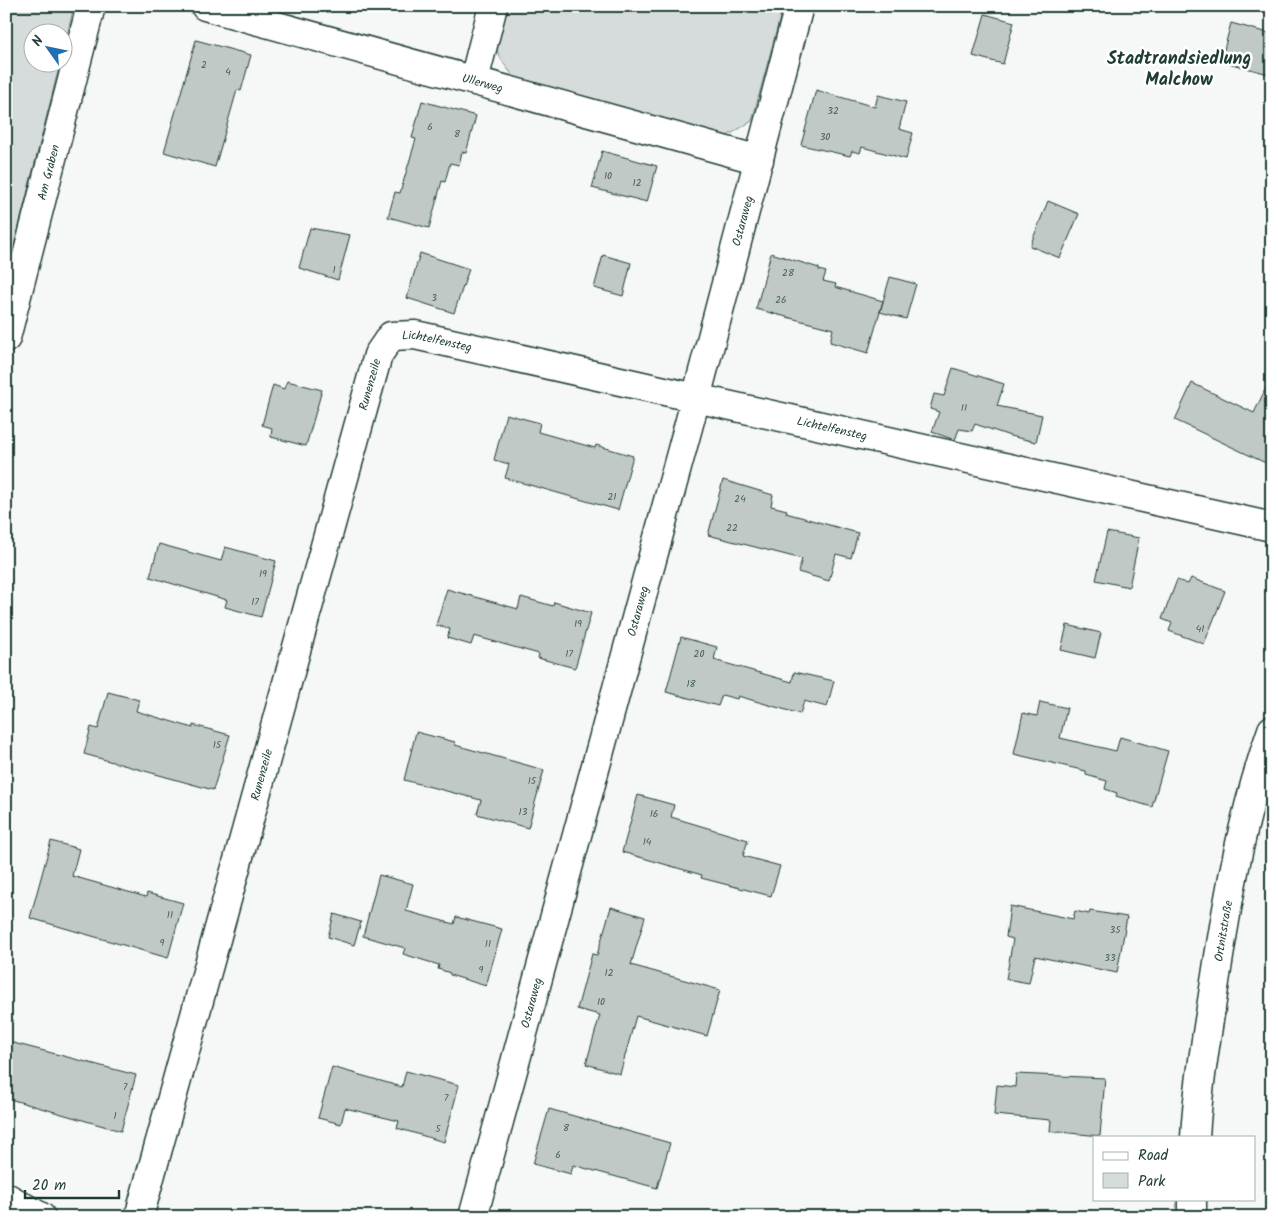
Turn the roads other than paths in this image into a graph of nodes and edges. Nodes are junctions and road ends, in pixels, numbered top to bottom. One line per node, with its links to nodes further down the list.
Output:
1 (91, 6): 8 (street, Am Graben)
2 (205, 6): 5 (street, Ullerweg)
3 (493, 6): 5 (street)
4 (800, 6): 6 (street, Ostaraweg)
5 (474, 80): 6 (street, Ullerweg)
6 (759, 160): 9 (street, Ostaraweg)
7 (391, 336): 9 (street, Lichtelfensteg); 16 (street, Runenzeile)
8 (6, 338)
9 (696, 398): 10 (street, Lichtelfensteg); 17 (street, Ostaraweg)
10 (1272, 527)
11 (1272, 730): 12 (street, Ortnitstraße)
12 (1195, 1136)
13 (6, 1196): 15 (street)
14 (1192, 1200): 18 (street)
15 (41, 1217)
16 (139, 1217)
17 (473, 1217)
18 (1192, 1217)

